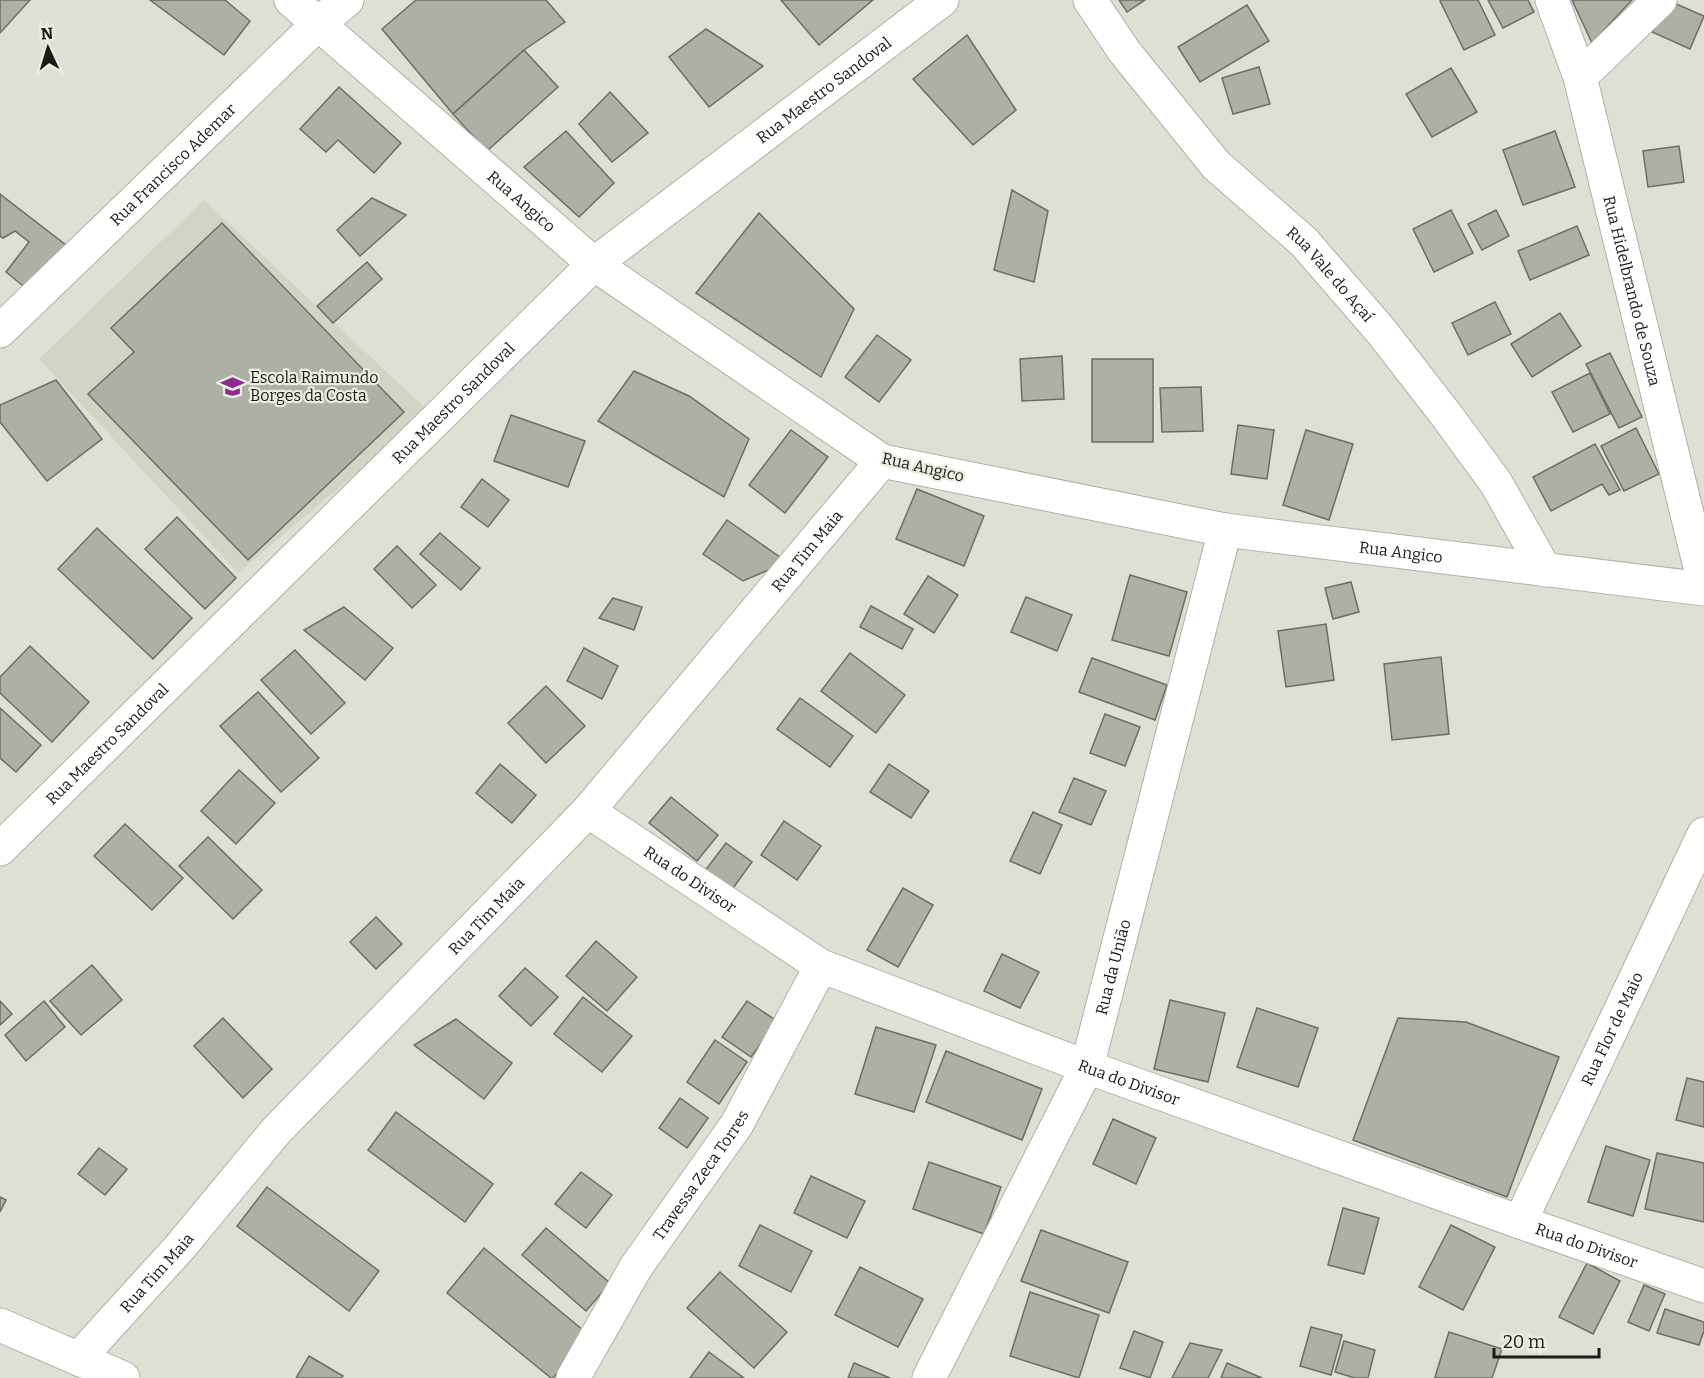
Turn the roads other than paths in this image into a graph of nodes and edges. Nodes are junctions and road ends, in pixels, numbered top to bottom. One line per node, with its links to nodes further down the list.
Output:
1 (291, 0): 7 (street, Rua Angico)
2 (347, 0): 7 (street, Rua Francisco Ademar)
3 (942, 0): 9 (street, Rua Maestro Sandoval)
4 (1090, 0): 13 (street, Rua Vale do Açaí)
5 (1552, 0): 8 (street, Rua Hidelbrando de Souza)
6 (1660, 0): 8 (street)
7 (318, 24): 9 (street, Rua Angico); 10 (street, Rua Francisco Ademar)
8 (1580, 77): 14 (street, Rua Hidelbrando de Souza)
9 (594, 264): 11 (street, Rua Angico); 18 (street, Rua Maestro Sandoval)
10 (0, 331)
11 (882, 460): 12 (street, Rua Angico); 16 (street, Rua Tim Maia)
12 (1225, 530): 13 (street, Rua Angico); 20 (street, Rua da União)
13 (1545, 570): 15 (street, Rua Angico)
14 (1704, 584)
15 (1704, 589)
16 (588, 811): 19 (street, Rua do Divisor); 24 (street, Rua Tim Maia)
17 (1703, 839): 21 (street, Rua Flor de Maio)
18 (0, 849)
19 (821, 966): 20 (street, Rua do Divisor); 26 (street, Travessa Zeca Torres)
20 (1087, 1067): 21 (street, Rua do Divisor); 27 (street, Rua da União)
21 (1520, 1222): 22 (street, Rua do Divisor)
22 (1704, 1286)
23 (0, 1325): 24 (street)
24 (78, 1359): 25 (street)
25 (123, 1378)
26 (573, 1378)
27 (929, 1378)

